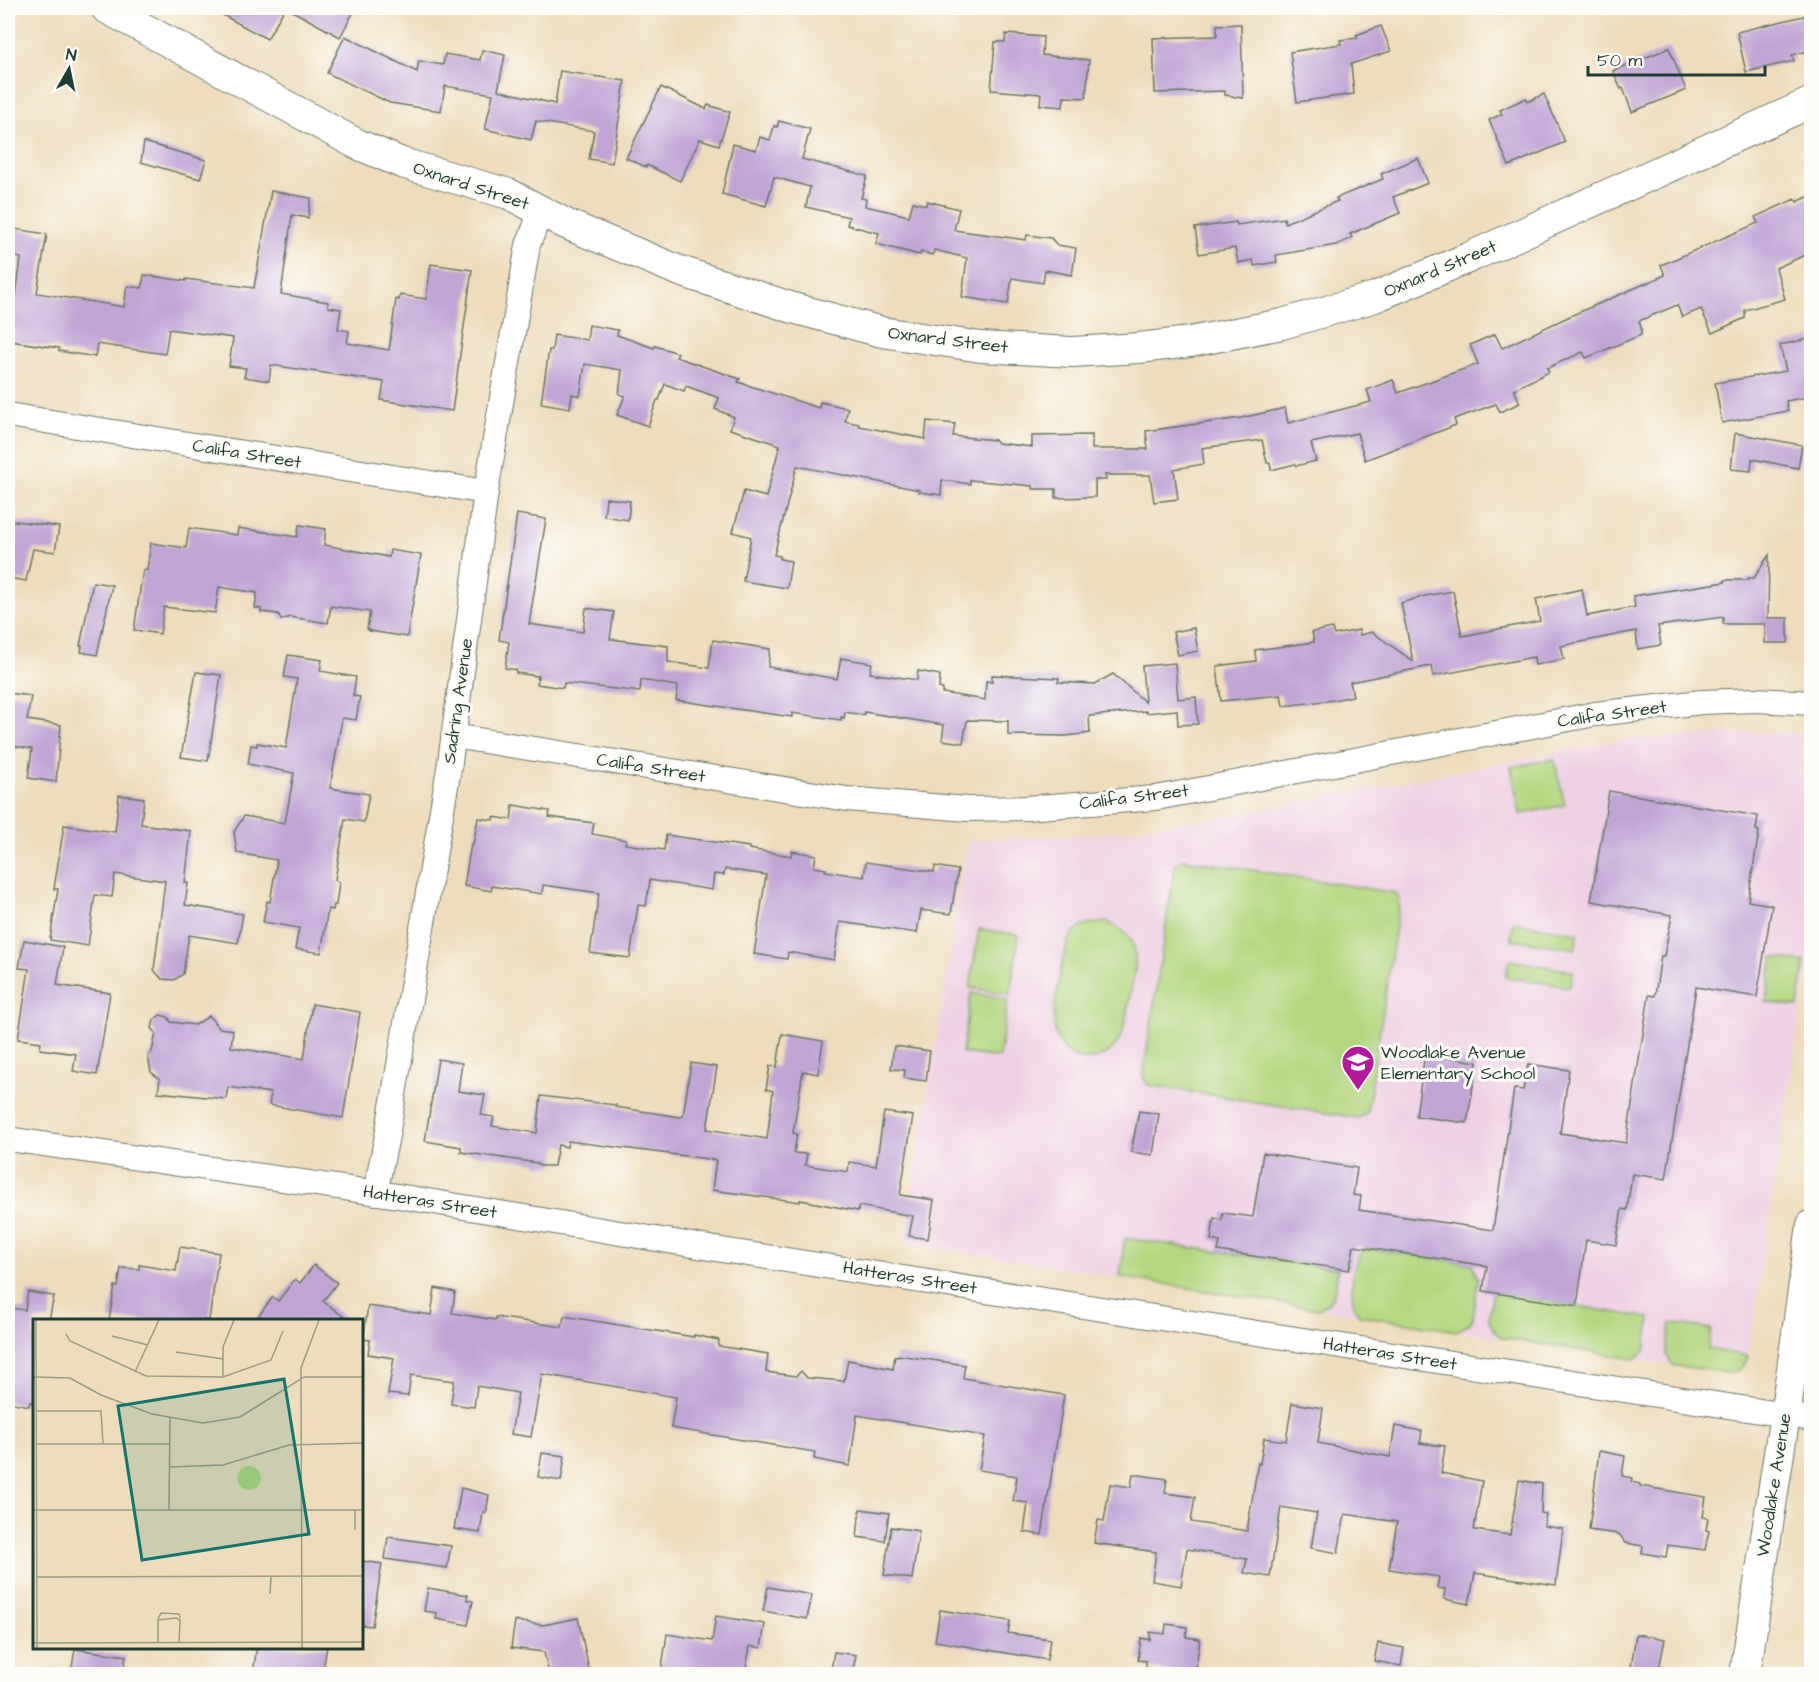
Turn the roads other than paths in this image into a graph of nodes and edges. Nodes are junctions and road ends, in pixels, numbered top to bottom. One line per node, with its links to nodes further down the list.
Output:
1 (106, 8): 3 (street, Oxnard Street)
2 (1812, 102): 3 (street, Oxnard Street)
3 (542, 209): 5 (street, Sadring Avenue)
4 (8, 416): 5 (street, Califa Street)
5 (486, 492): 7 (street, Sadring Avenue)
6 (1812, 703): 7 (street, Califa Street)
7 (453, 736): 9 (street, Sadring Avenue)
8 (8, 1138): 9 (street, Hatteras Street)
9 (375, 1193): 11 (street, Hatteras Street)
10 (1812, 1225): 11 (street, Woodlake Avenue)
11 (1798, 1417): 12 (street, Woodlake Avenue)
12 (1745, 1674)

